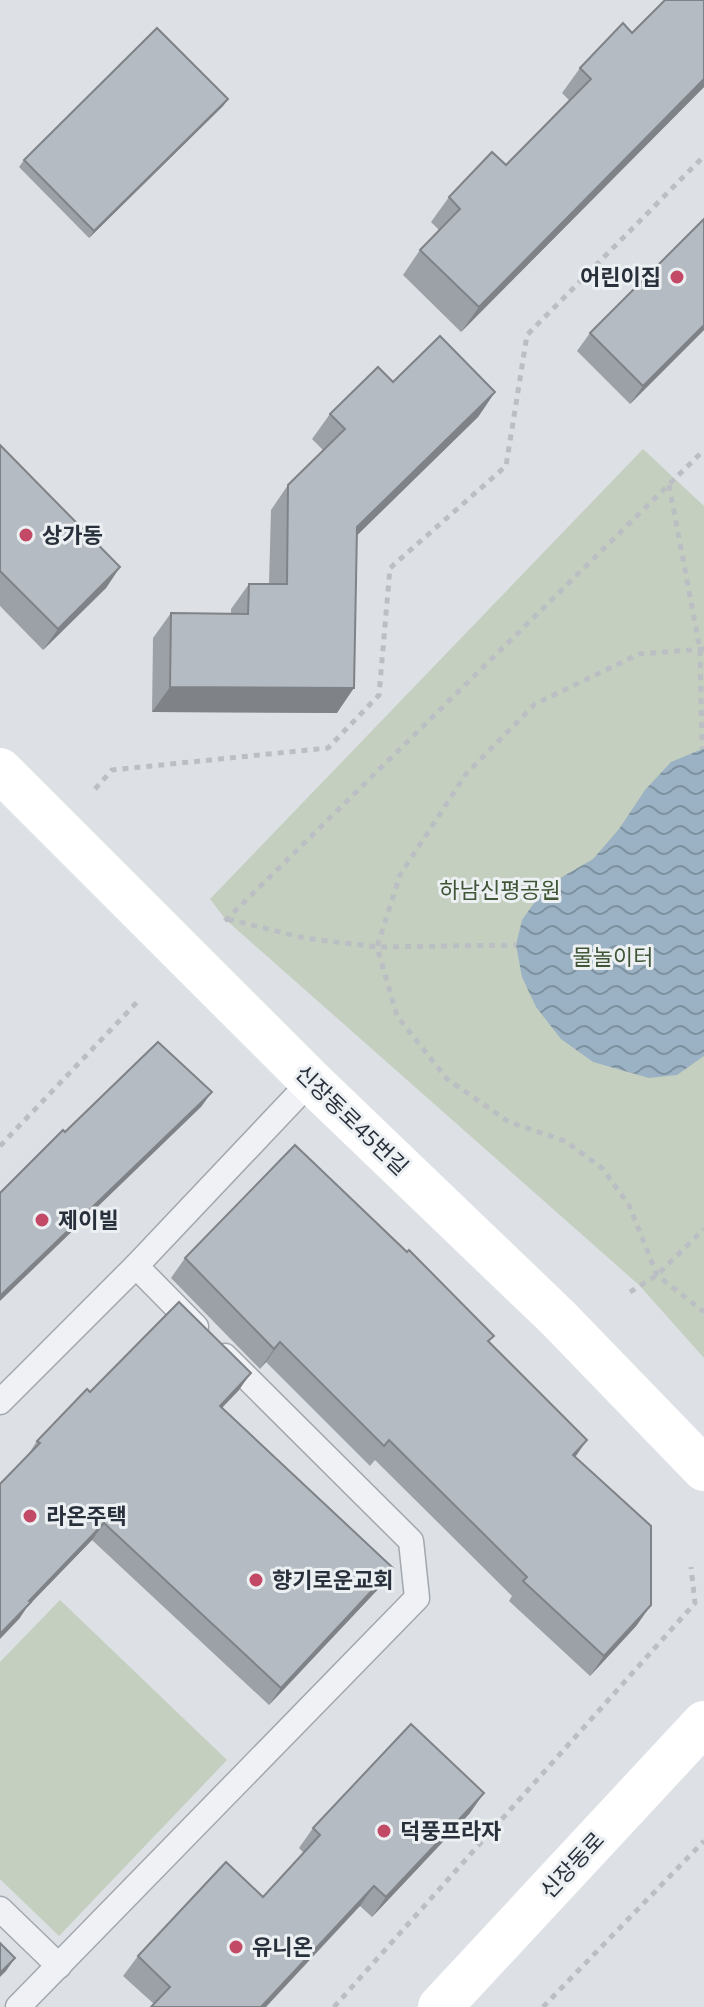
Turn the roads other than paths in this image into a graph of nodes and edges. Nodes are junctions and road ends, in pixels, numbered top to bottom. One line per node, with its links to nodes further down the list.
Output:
1 (0, 770): 2 (street, 신장동로45번길)
2 (311, 1081): 3 (lane); 5 (street, 신장동로45번길)
3 (136, 1266): 4 (lane); 8 (lane)
4 (0, 1402)
5 (704, 1469)
6 (704, 1723): 10 (street, 신장동로)
7 (0, 1909): 8 (lane)
8 (59, 1966): 9 (lane)
9 (18, 2007)
10 (440, 2007)

